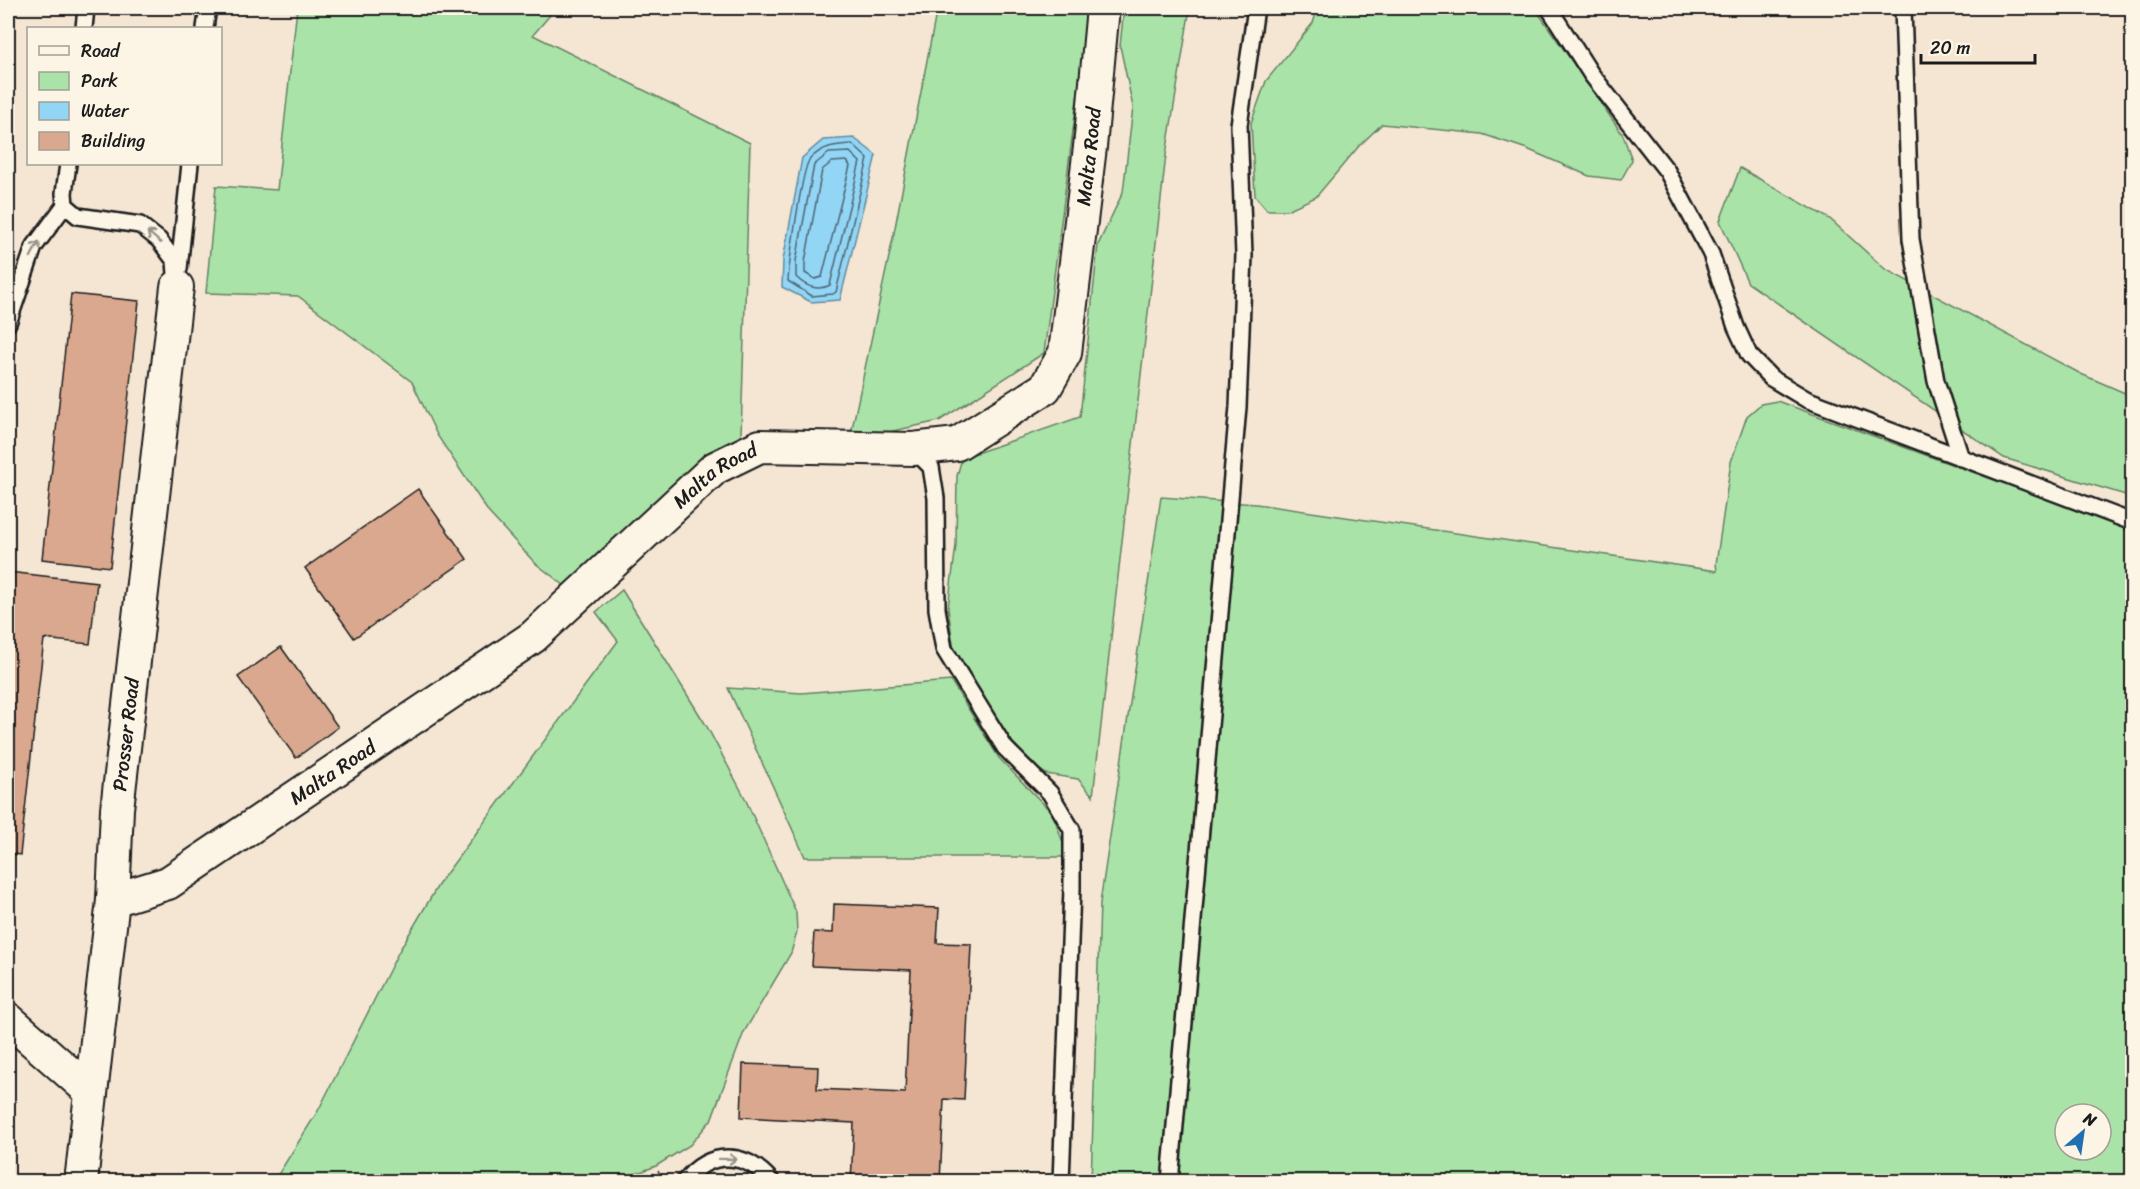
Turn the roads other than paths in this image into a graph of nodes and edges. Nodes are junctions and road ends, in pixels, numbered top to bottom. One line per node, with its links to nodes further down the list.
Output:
1 (86, 8): 7 (lane)
2 (208, 8): 8 (lane)
3 (1103, 8): 14 (street, Malta Road)
4 (1256, 8): 24 (lane)
5 (1549, 8): 15 (lane)
6 (1904, 8): 15 (lane)
7 (84, 27)
8 (205, 27)
9 (68, 165): 11 (lane)
10 (190, 165): 12 (lane)
11 (65, 206): 12 (lane, one-way to 11); 13 (lane, one-way to 11)
12 (177, 287): 17 (street, Prosser Road)
13 (8, 323)
14 (913, 449): 17 (street, Malta Road); 23 (lane)
15 (1961, 458): 16 (lane)
16 (2133, 522)
17 (113, 900): 19 (street, Prosser Road)
18 (8, 1019): 19 (street)
19 (91, 1092): 20 (street, Prosser Road)
20 (81, 1182)
21 (684, 1182): 22 (lane, one-way to 22)
22 (772, 1182)
23 (1061, 1182)
24 (1170, 1182)

